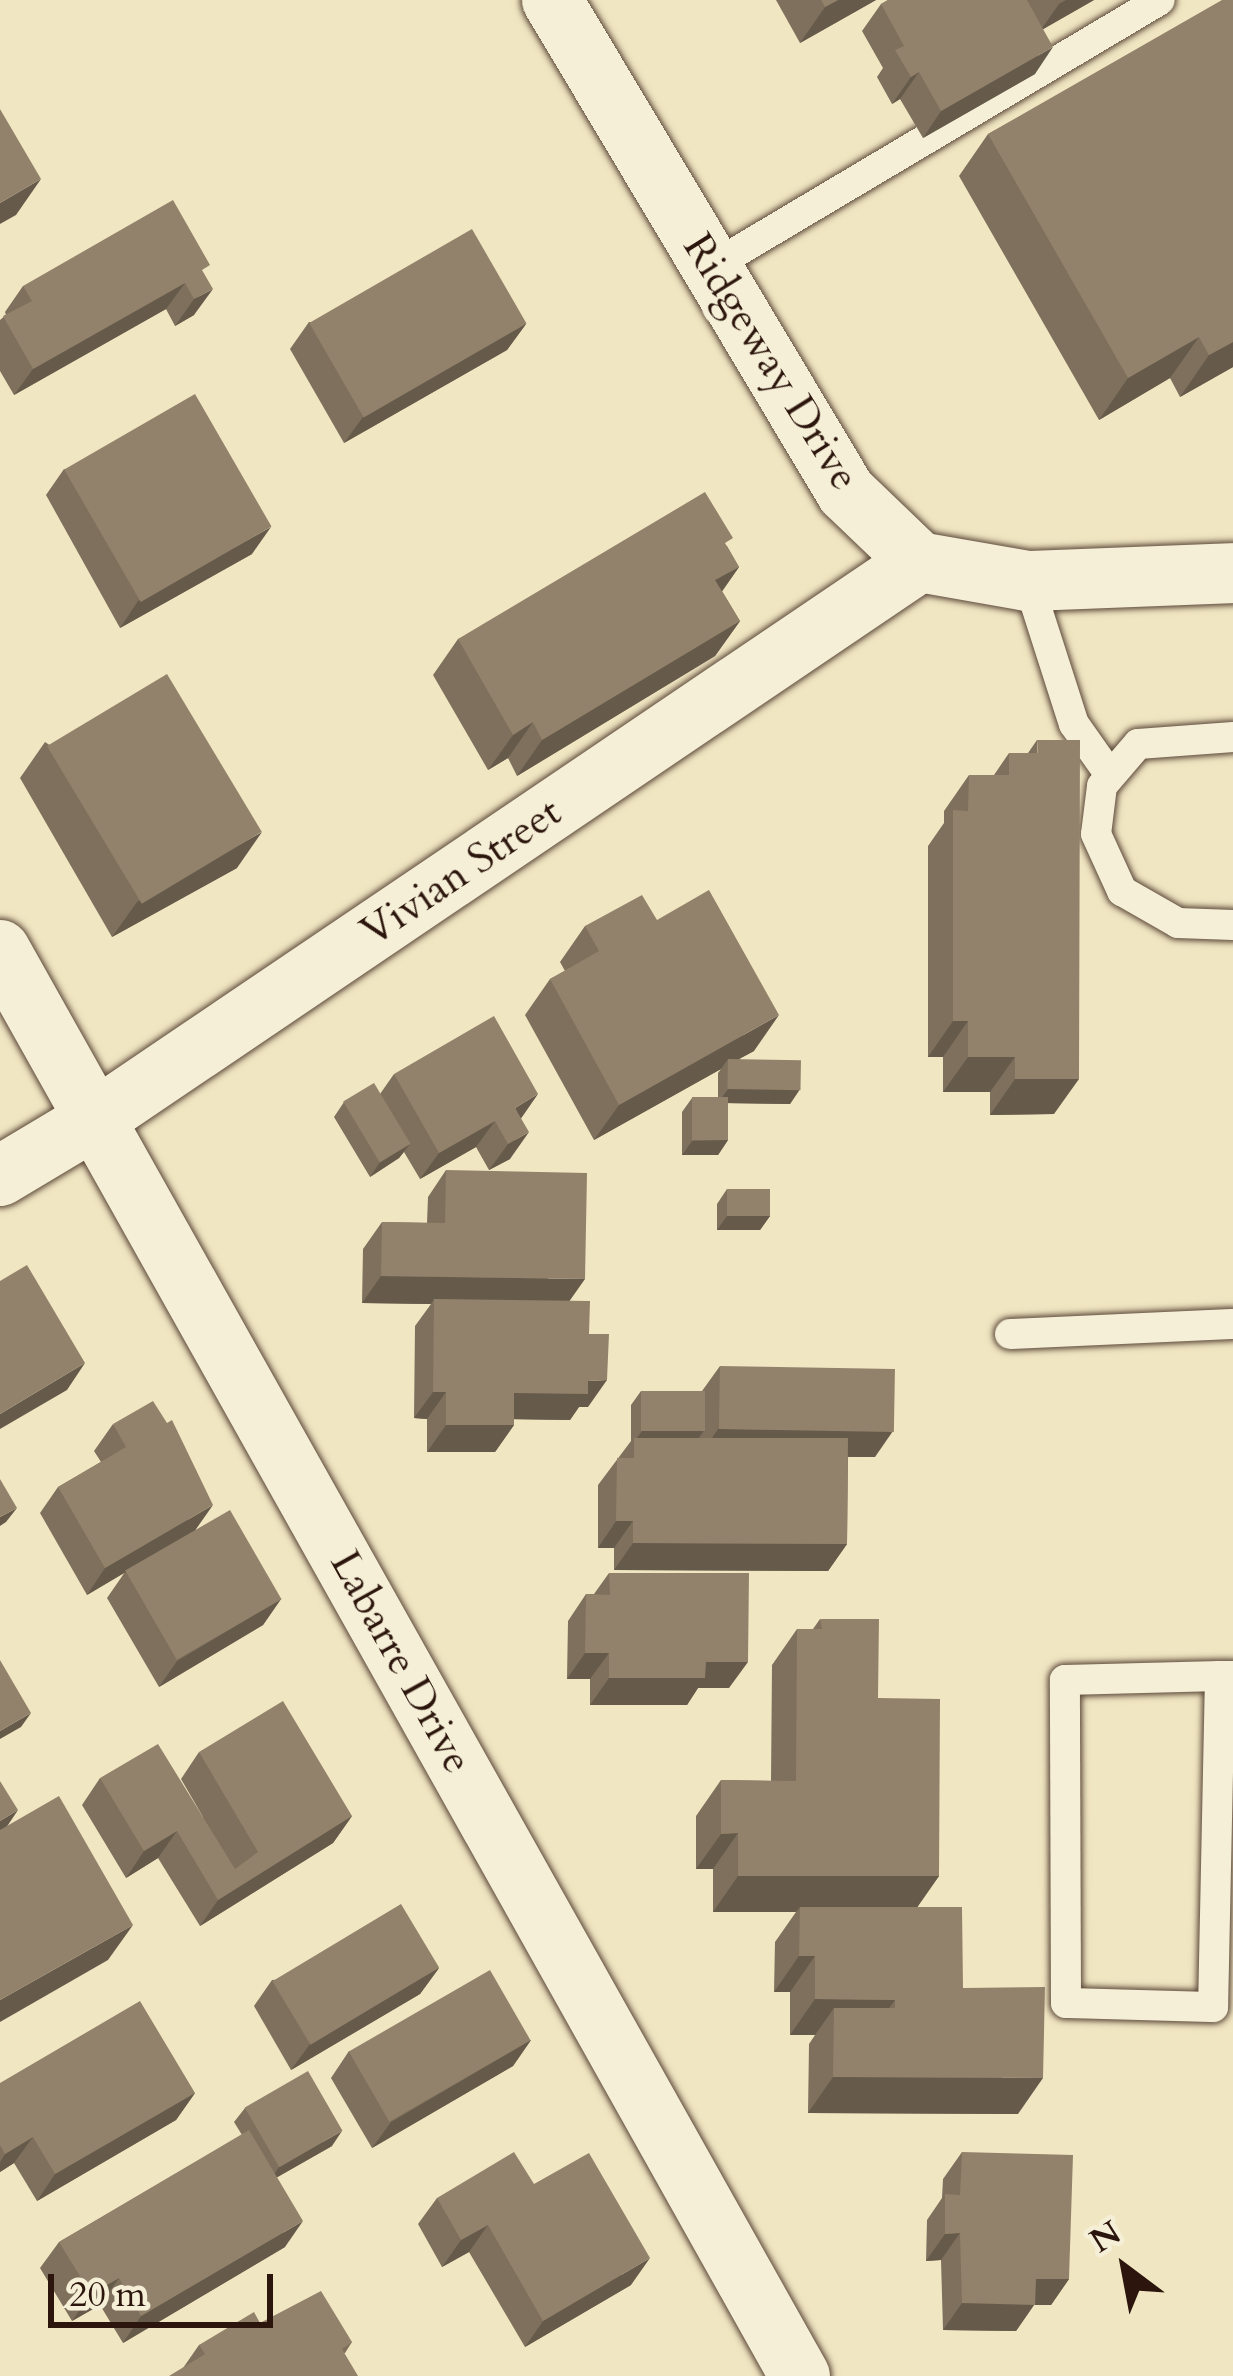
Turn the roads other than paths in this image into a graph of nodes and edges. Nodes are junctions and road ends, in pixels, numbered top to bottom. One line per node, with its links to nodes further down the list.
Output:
1 (552, 0): 3 (street, Ridgeway Drive)
2 (1160, 0): 3 (lane)
3 (711, 267): 4 (street, Ridgeway Drive)
4 (919, 562): 6 (street); 11 (street, Vivian Street)
5 (1233, 573): 6 (street)
6 (1028, 581): 8 (lane)
7 (1233, 737): 8 (lane)
8 (1110, 775): 9 (lane)
9 (1233, 925)
10 (0, 950): 11 (street, Labarre Drive)
11 (98, 1118): 12 (street, Vivian Street); 16 (street, Labarre Drive)
12 (0, 1175)
13 (1233, 1324): 14 (lane)
14 (1010, 1334)
15 (1226, 1676): 15 (lane)
16 (800, 2376)

